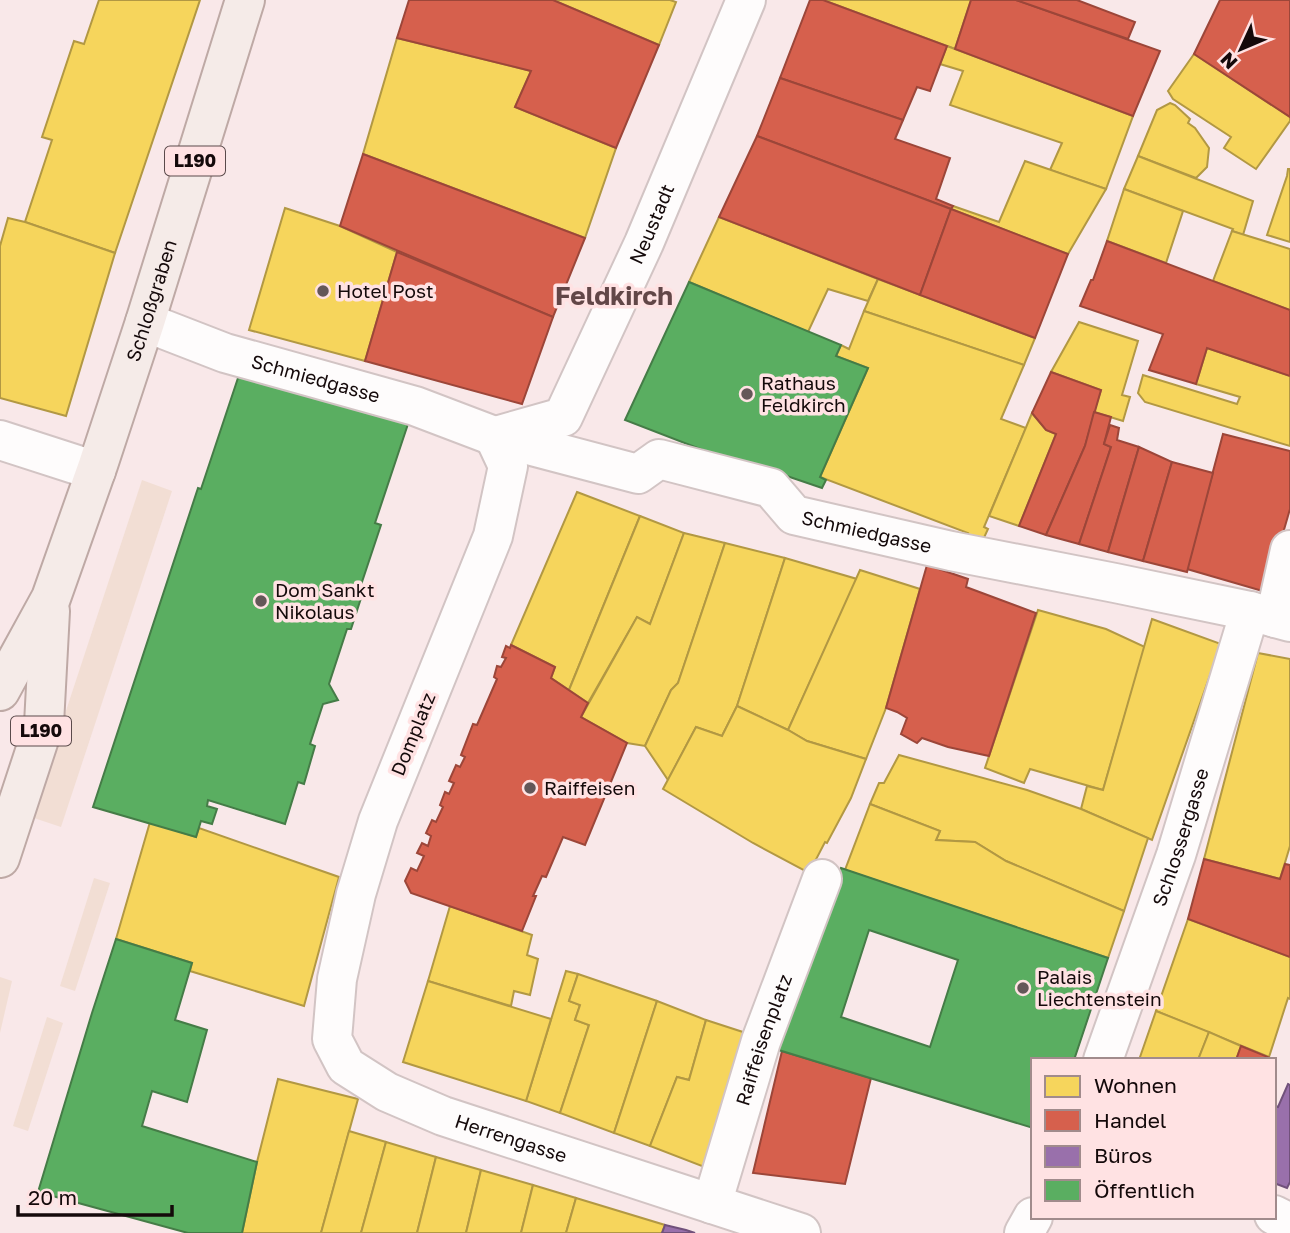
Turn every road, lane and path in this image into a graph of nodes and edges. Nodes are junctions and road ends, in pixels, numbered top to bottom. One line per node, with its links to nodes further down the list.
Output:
1 (245, 0): 3 (main road, Schloßgraben / L190)
2 (746, 0): 4 (street, Neustadt)
3 (145, 322): 4 (street, Schmiedgasse); 6 (main road, Schloßgraben / L190)
4 (494, 436): 9 (street, Schmiedgasse); 13 (street, Domplatz)
5 (0, 440): 6 (street)
6 (96, 471): 8 (main road, Schloßgraben / L190)
7 (1290, 550): 9 (street, Schlossergasse)
8 (51, 598): 10 (main road, Schloßgraben / L190); 11 (main road, Schloßgraben / L190)
9 (1272, 617): 14 (street, Schlossergasse)
10 (0, 691)
11 (0, 858)
12 (822, 879): 15 (street, Raiffeisenplatz)
13 (332, 1039): 15 (street, Herrengasse)
14 (1104, 1058)
15 (712, 1204): 16 (street, Herrengasse)
16 (801, 1233)

